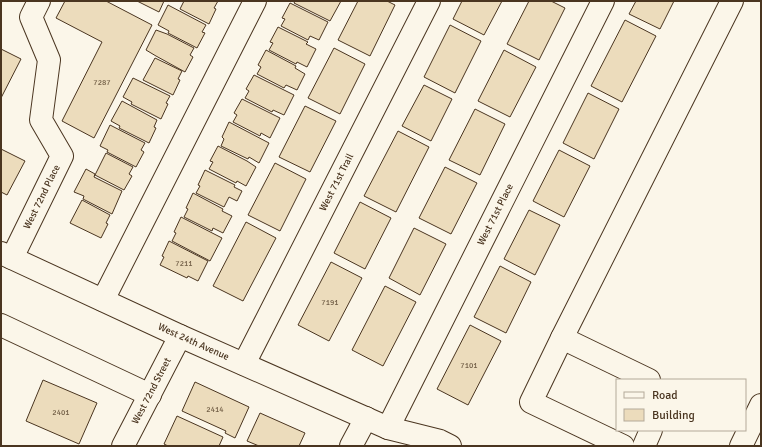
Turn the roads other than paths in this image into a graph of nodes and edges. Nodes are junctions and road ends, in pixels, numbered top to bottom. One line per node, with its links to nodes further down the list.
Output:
1 (39, 1): 6 (street, West 72nd Place)
2 (255, 1): 7 (street)
3 (429, 1): 11 (street, West 71st Trail)
4 (603, 1): 16 (street, West 71st Place)
5 (732, 1): 10 (street)
6 (6, 255): 7 (street, West 24th Avenue)
7 (102, 300): 9 (street, West 24th Avenue)
8 (1, 324): 13 (street)
9 (180, 336): 11 (street, West 24th Avenue); 13 (street, West 72nd Street)
10 (562, 338): 12 (street); 23 (street)
11 (244, 364): 15 (street, West 24th Avenue)
12 (647, 379)
13 (150, 395): 19 (street, West 72nd Street)
14 (761, 405): 18 (street)
15 (366, 418): 16 (street, West 24th Avenue); 20 (street)
16 (388, 428): 21 (street, West 24th Avenue); 22 (street, West 24th Avenue)
17 (651, 431): 24 (street)
18 (745, 434)
19 (123, 446)
20 (351, 446)
21 (412, 446)
22 (450, 446)
23 (623, 446)
24 (644, 446)

